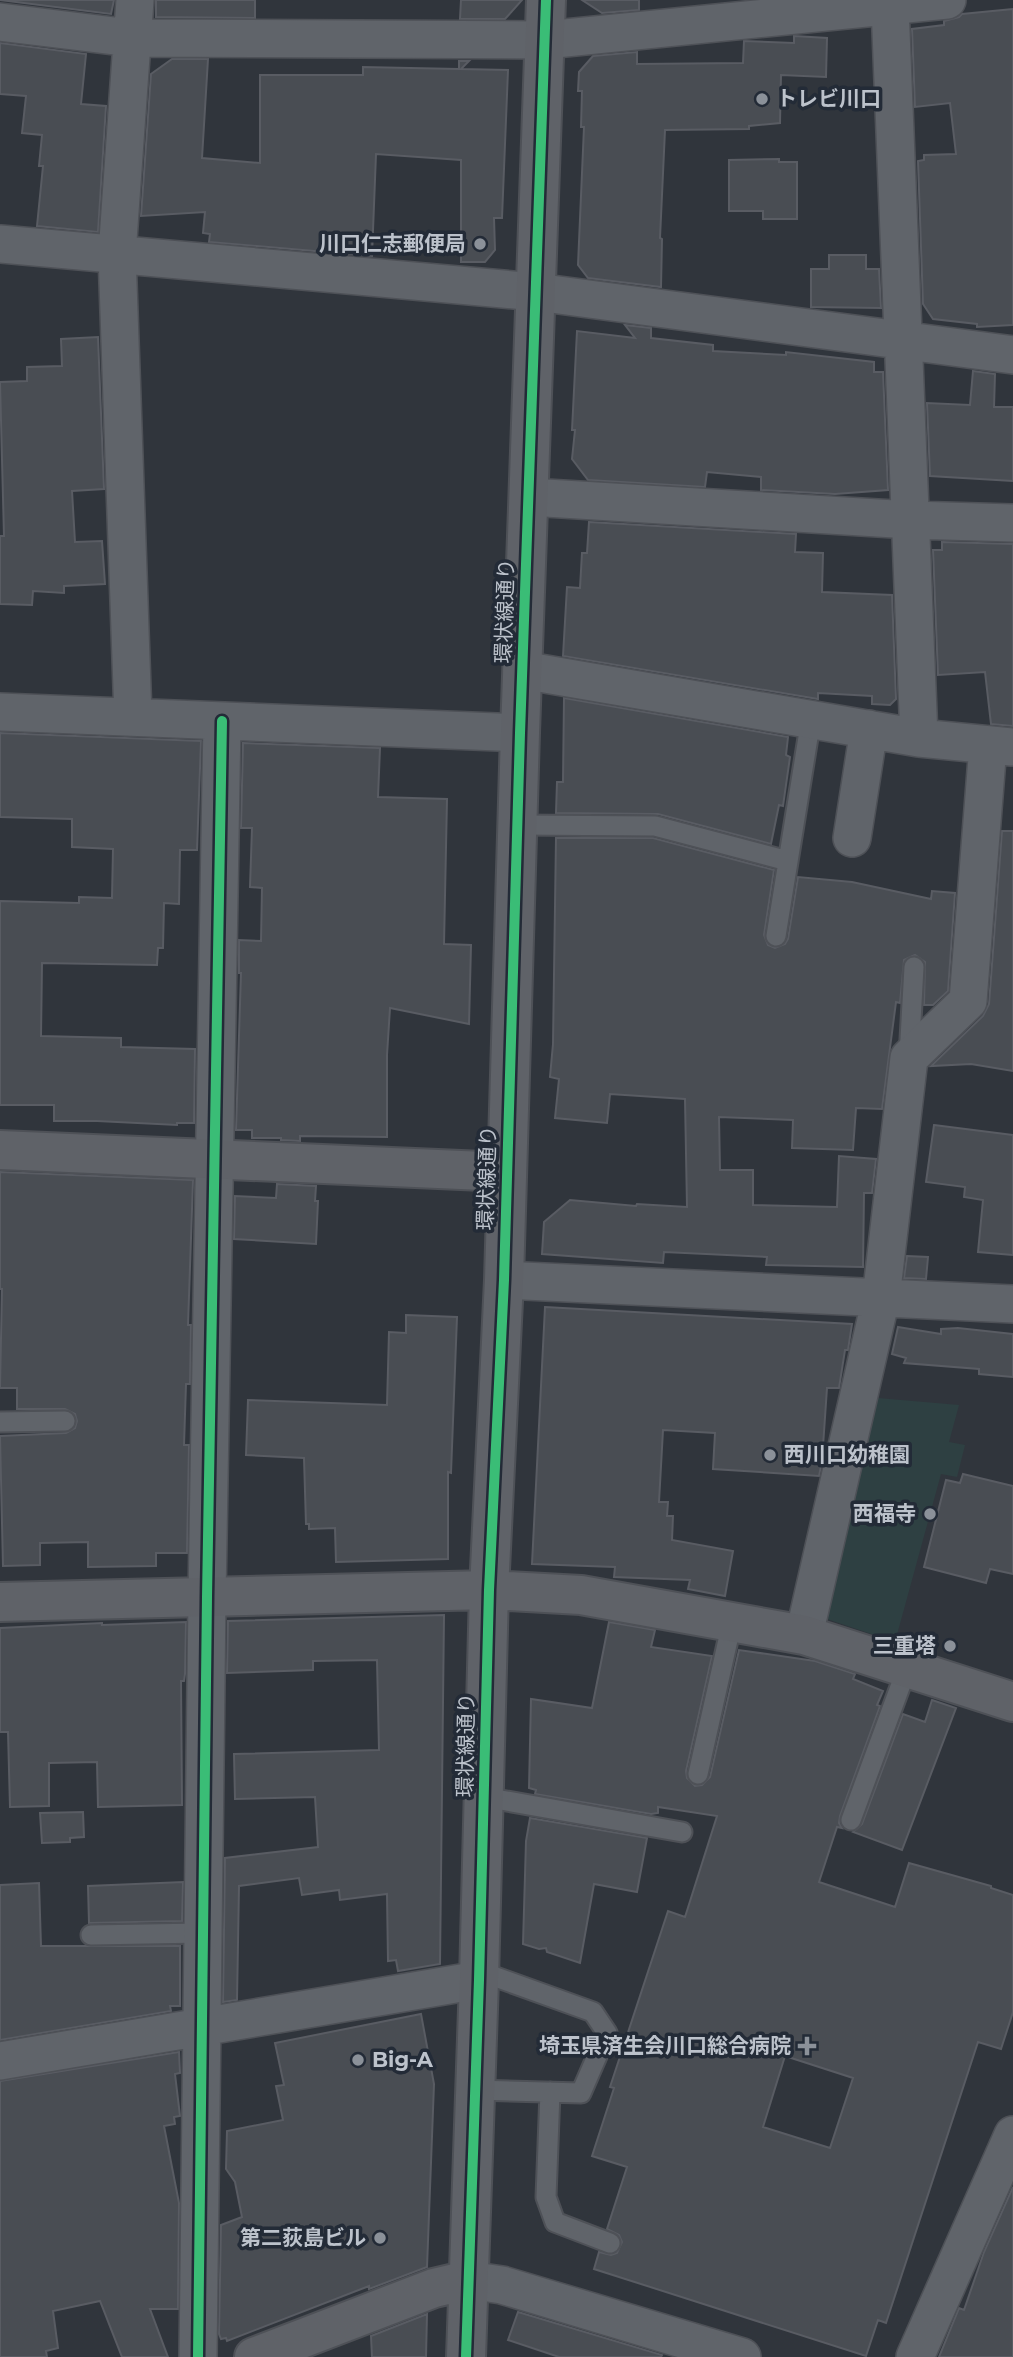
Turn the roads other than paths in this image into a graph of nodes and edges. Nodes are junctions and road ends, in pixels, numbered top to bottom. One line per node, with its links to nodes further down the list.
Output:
1 (135, 0): 6 (street)
2 (546, 0): 7 (main road, 環状線通り)
3 (947, 0): 4 (street)
4 (890, 6): 7 (street); 11 (street)
5 (0, 22): 6 (street)
6 (131, 38): 7 (street); 9 (street)
7 (545, 40): 10 (main road, 環状線通り)
8 (0, 244): 9 (street)
9 (117, 254): 10 (street); 18 (street)
10 (536, 292): 11 (street); 13 (main road, 環状線通り)
11 (904, 340): 12 (street); 14 (street)
12 (1013, 355)
13 (529, 498): 14 (street); 16 (main road, 環状線通り)
14 (911, 520): 15 (street); 23 (street)
15 (1013, 523)
16 (522, 670): 19 (street); 22 (main road, 環状線通り)
17 (0, 712): 18 (street)
18 (133, 717): 20 (street)
19 (811, 719): 21 (street); 27 (lane)
20 (222, 720): 22 (street); 32 (street)
21 (869, 729): 23 (street); 26 (street)
22 (520, 733): 25 (main road, 環状線通り)
23 (919, 738): 24 (street)
24 (1000, 746): 30 (street)
25 (517, 825): 27 (lane); 33 (main road, 環状線通り)
26 (852, 838)
27 (788, 861): 28 (lane)
28 (776, 936)
29 (914, 967): 30 (lane)
30 (909, 1058): 35 (street)
31 (0, 1150): 32 (main road)
32 (214, 1160): 33 (main road); 40 (street)
33 (507, 1172): 34 (main road, 環状線通り)
34 (504, 1280): 35 (street); 39 (main road, 環状線通り)
35 (881, 1298): 36 (street); 43 (street)
36 (1013, 1304)
37 (65, 1421): 38 (lane)
38 (0, 1422)
39 (489, 1590): 40 (main road); 42 (main road); 47 (main road, 環状線通り)
40 (207, 1597): 41 (main road); 50 (street)
41 (0, 1602)
42 (732, 1622): 43 (main road); 46 (lane)
43 (804, 1635): 44 (main road)
44 (907, 1668): 45 (main road); 48 (lane)
45 (1013, 1702)
46 (698, 1774)
47 (484, 1797): 49 (lane); 52 (main road, 環状線通り)
48 (851, 1820)
49 (682, 1832)
50 (202, 1933): 51 (lane); 53 (street)
51 (91, 1935)
52 (479, 1975): 53 (street); 55 (main road, 環状線通り); 56 (lane)
53 (201, 2026): 54 (street); 61 (street)
54 (0, 2060)
55 (475, 2090): 56 (lane); 60 (main road, 環状線通り)
56 (550, 2092): 59 (lane)
57 (1013, 2135): 58 (street)
58 (1000, 2201): 65 (street)
59 (610, 2243)
60 (468, 2280): 62 (main road); 63 (main road, 環状線通り); 64 (street)
61 (198, 2357)
62 (254, 2357)
63 (466, 2357)
64 (742, 2357)
65 (915, 2357)

